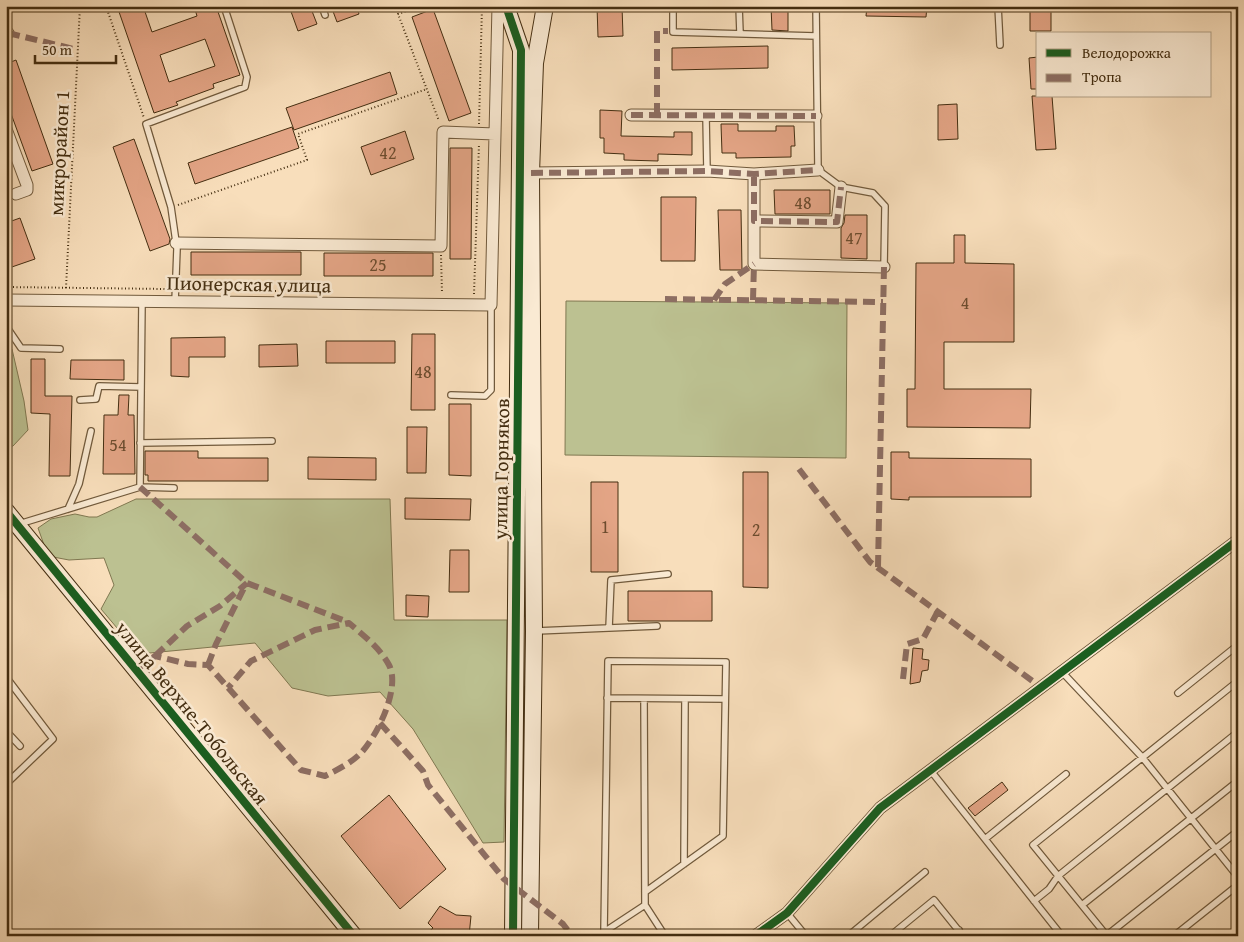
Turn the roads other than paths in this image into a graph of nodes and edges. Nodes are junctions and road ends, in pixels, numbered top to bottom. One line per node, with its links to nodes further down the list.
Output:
1 (224, 6): 26 (lane)
2 (322, 6): 10 (lane)
3 (498, 6): 18 (street)
4 (506, 6): 85 (street, улица Горняков)
5 (546, 6): 21 (street, улица Горняков)
6 (673, 6): 11 (lane)
7 (739, 6): 11 (lane)
8 (816, 6): 12 (lane)
9 (998, 6): 13 (lane)
10 (325, 15)
11 (740, 33): 12 (lane)
12 (816, 36): 16 (lane)
13 (1000, 45)
14 (631, 116): 15 (street)
15 (706, 116): 16 (street); 19 (lane)
16 (816, 116): 20 (lane)
17 (6, 129): 24 (street)
18 (495, 134): 26 (street); 31 (street)
19 (707, 170): 21 (street); 22 (street)
20 (818, 170): 22 (street); 23 (lane)
21 (531, 173): 49 (street, улица Горняков)
22 (754, 174): 25 (street)
23 (841, 187): 25 (street); 27 (lane)
24 (16, 194)
25 (754, 221): 27 (street)
26 (176, 243): 30 (lane)
27 (884, 267)
28 (6, 300): 29 (street, Пионерская улица)
29 (142, 301): 30 (street, Пионерская улица); 34 (lane)
30 (175, 302): 31 (street, Пионерская улица)
31 (491, 305): 35 (lane)
32 (6, 326): 33 (lane)
33 (60, 350)
34 (141, 387): 36 (lane); 39 (lane)
35 (452, 395)
36 (80, 400)
37 (91, 431): 42 (lane)
38 (272, 441): 39 (lane)
39 (140, 443): 40 (lane)
40 (140, 487): 41 (lane); 42 (lane)
41 (174, 488)
42 (68, 509): 44 (lane)
43 (6, 511): 44 (street, улица Верхне-Тобольская)
44 (17, 524): 84 (street, улица Верхне-Тобольская)
45 (1238, 540): 51 (street)
46 (668, 574): 48 (lane)
47 (657, 626): 48 (lane)
48 (609, 628): 49 (lane)
49 (534, 631): 86 (street, улица Горняков)
50 (1238, 645): 54 (lane)
51 (1063, 673): 62 (lane); 63 (street)
52 (6, 677): 66 (lane)
53 (1238, 681): 62 (lane)
54 (1178, 692)
55 (607, 698): 56 (lane); 58 (lane); 79 (lane)
56 (644, 698): 57 (lane); 77 (lane)
57 (684, 699): 58 (lane); 72 (lane)
58 (726, 700): 72 (lane)
59 (6, 730): 61 (lane)
60 (1238, 732): 67 (lane)
61 (20, 746)
62 (1142, 758): 67 (lane); 74 (lane)
63 (931, 771): 70 (lane); 81 (street)
64 (1066, 774): 70 (lane)
65 (1238, 780): 68 (lane)
66 (6, 784)
67 (1167, 789): 68 (lane); 74 (lane)
68 (1191, 818): 71 (lane); 80 (lane)
69 (1238, 831): 71 (lane)
70 (985, 839): 78 (lane)
71 (1215, 849): 75 (lane); 95 (lane)
72 (684, 864): 77 (lane)
73 (926, 872): 90 (lane)
74 (1058, 876): 78 (lane); 80 (lane)
75 (1238, 877)
76 (1238, 885): 96 (lane)
77 (645, 892): 79 (lane)
78 (1034, 901): 94 (lane)
79 (645, 905): 87 (lane)
80 (1082, 906): 95 (lane)
81 (787, 913): 88 (street); 89 (lane)
82 (958, 930): 91 (lane); 92 (lane); 93 (lane)
83 (1238, 931): 97 (lane)
84 (354, 936)
85 (513, 936)
86 (530, 936)
87 (665, 936)
88 (755, 936)
89 (806, 936)
90 (848, 936)
91 (890, 936)
92 (951, 936)
93 (963, 936)
94 (1062, 936)
95 (1106, 936)
96 (1174, 936)
97 (1232, 936)

